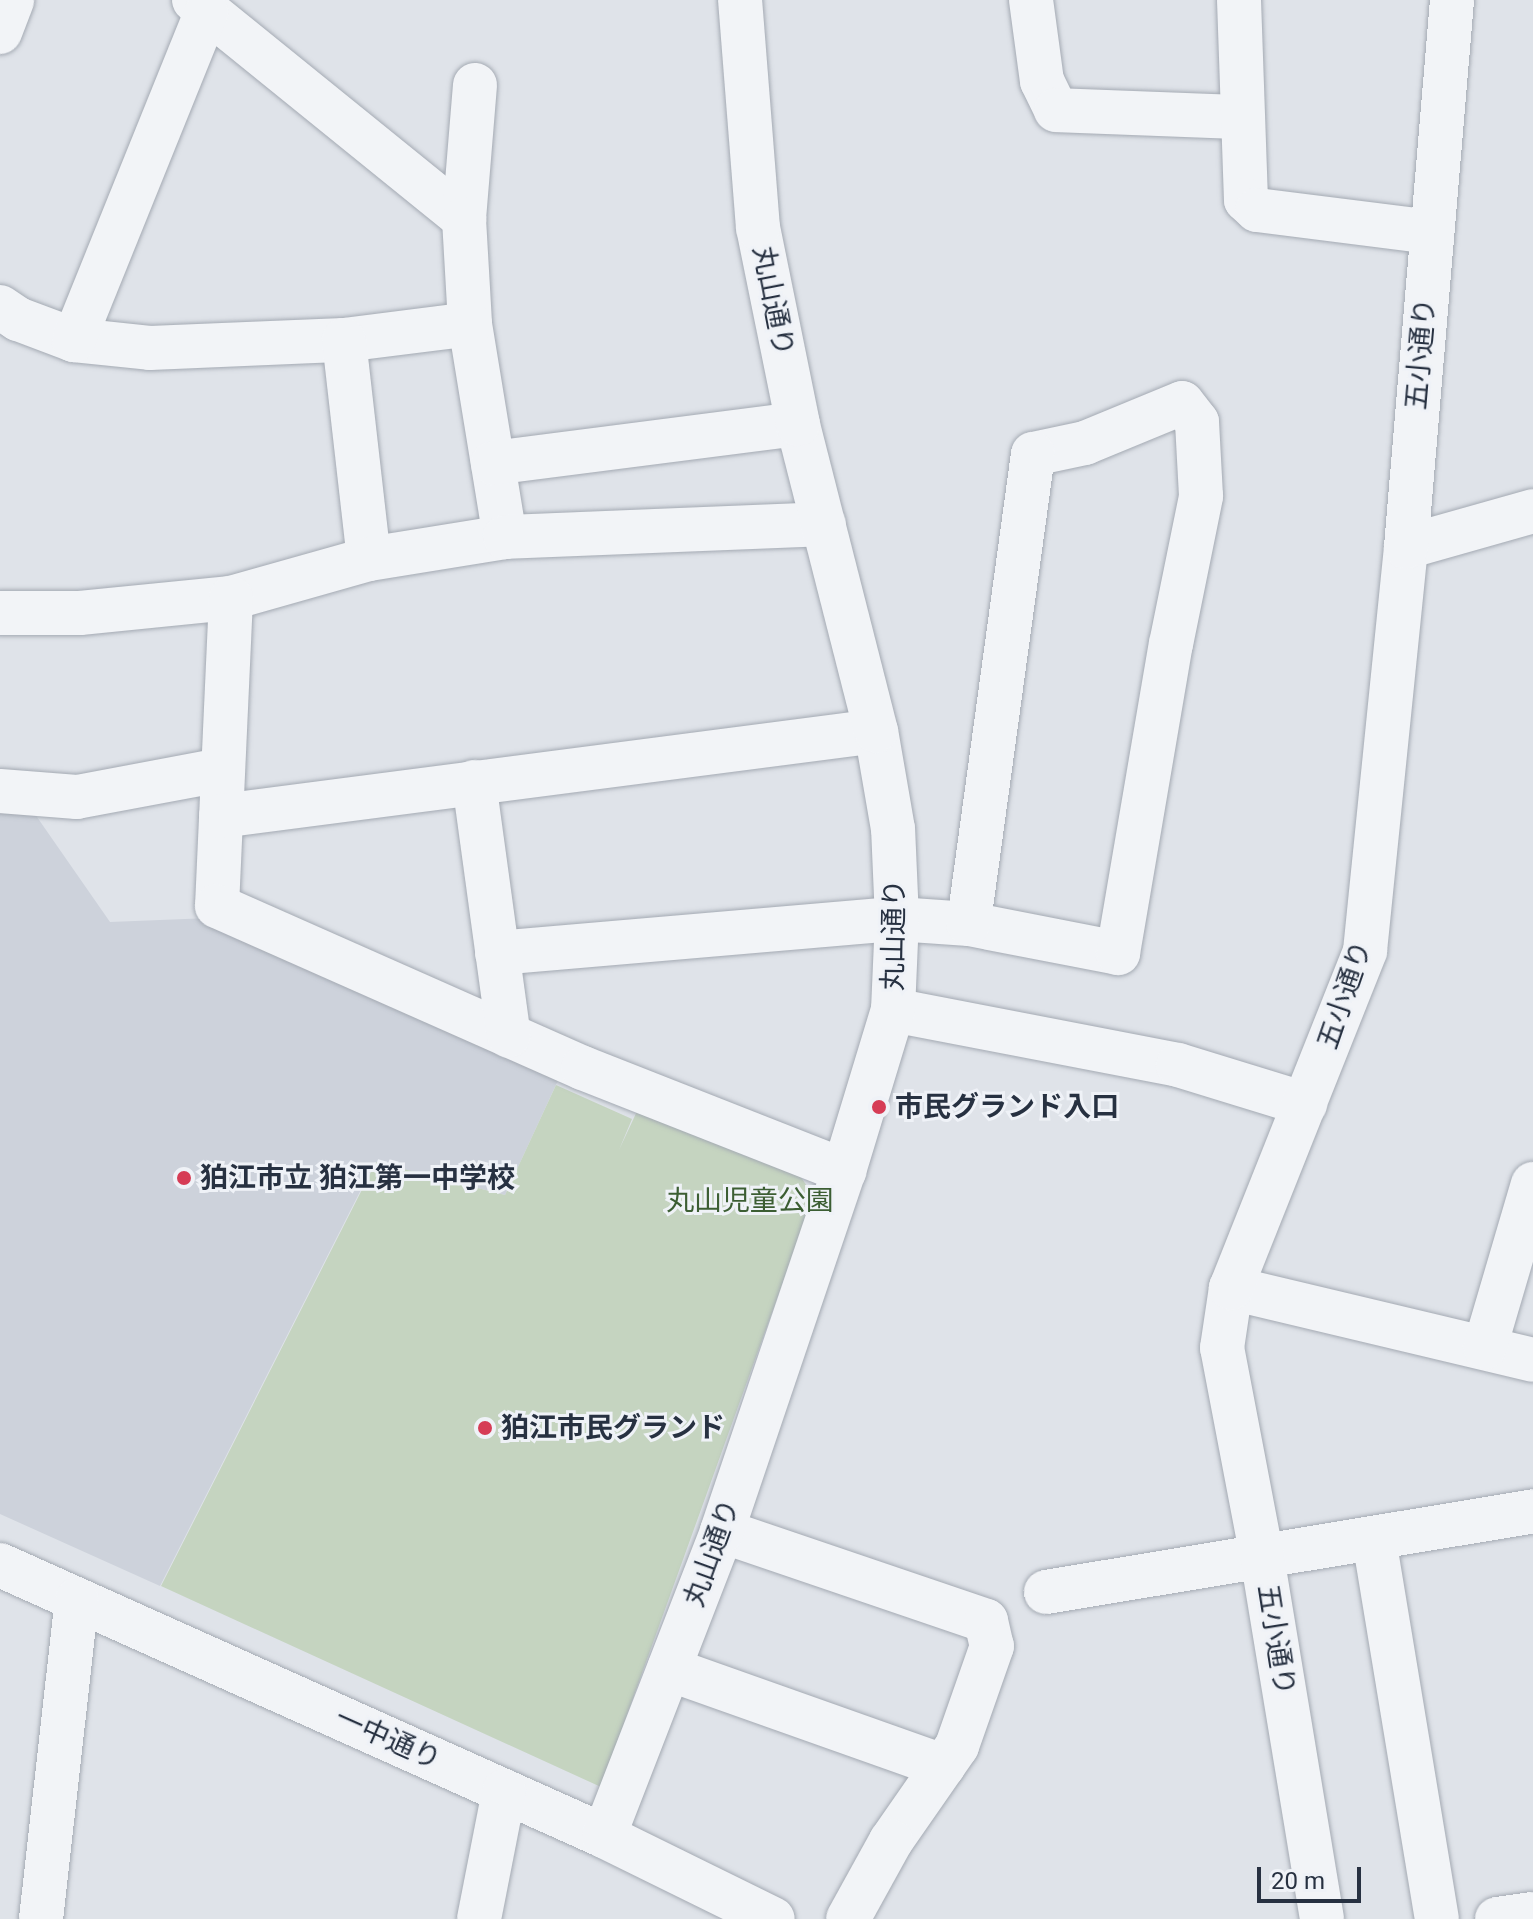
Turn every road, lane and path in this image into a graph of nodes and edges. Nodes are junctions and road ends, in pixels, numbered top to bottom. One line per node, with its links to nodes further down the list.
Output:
1 (12, 0): 7 (street)
2 (740, 0): 16 (street, 丸山通り)
3 (1031, 0): 9 (street)
4 (1239, 0): 9 (street)
5 (1452, 0): 11 (street, 五小通り)
6 (200, 6): 10 (street); 14 (street)
7 (0, 32)
8 (475, 85): 10 (street)
9 (1242, 117): 11 (street)
10 (464, 219): 13 (street)
11 (1431, 232): 21 (street, 五小通り)
12 (0, 307): 14 (street)
13 (470, 324): 15 (street); 17 (street)
14 (74, 340): 15 (street)
15 (344, 340): 22 (street)
16 (798, 424): 17 (street); 19 (street, 丸山通り)
17 (493, 463): 20 (street)
18 (1533, 511): 21 (street)
19 (824, 524): 20 (street); 25 (street, 丸山通り)
20 (505, 537): 22 (street)
21 (1406, 547): 35 (street, 五小通り)
22 (369, 559): 23 (street)
23 (231, 598): 24 (street); 26 (street)
24 (0, 613)
25 (876, 731): 27 (street); 30 (street, 丸山通り)
26 (221, 770): 28 (street); 29 (street)
27 (474, 782): 29 (street); 32 (street)
28 (0, 791)
29 (221, 816): 34 (street)
30 (897, 919): 31 (street); 32 (street); 33 (street, 丸山通り)
31 (969, 924): 31 (street)
32 (497, 953): 34 (street)
33 (893, 1010): 35 (street); 36 (street, 丸山通り)
34 (509, 1036): 36 (street)
35 (1305, 1104): 38 (street, 五小通り)
36 (844, 1171): 42 (street, 丸山通り)
37 (1533, 1184): 39 (street)
38 (1231, 1288): 39 (street); 44 (street, 五小通り)
39 (1485, 1347): 40 (street)
40 (1533, 1360)
41 (1533, 1511): 43 (street)
42 (722, 1531): 48 (street, 丸山通り); 49 (street)
43 (1374, 1539): 44 (street); 58 (street)
44 (1262, 1557): 46 (street); 57 (street, 五小通り)
45 (0, 1565): 47 (street, 一中通り)
46 (1046, 1592)
47 (77, 1600): 50 (street, 一中通り); 53 (street)
48 (669, 1669): 49 (street); 51 (street, 丸山通り)
49 (943, 1766): 56 (street)
50 (504, 1791): 51 (street, 一中通り); 54 (street)
51 (604, 1836): 55 (street, 一中通り)
52 (1533, 1914): 59 (street)
53 (41, 1919)
54 (479, 1919)
55 (773, 1919)
56 (848, 1919)
57 (1322, 1919)
58 (1437, 1919)
59 (1497, 1919)

